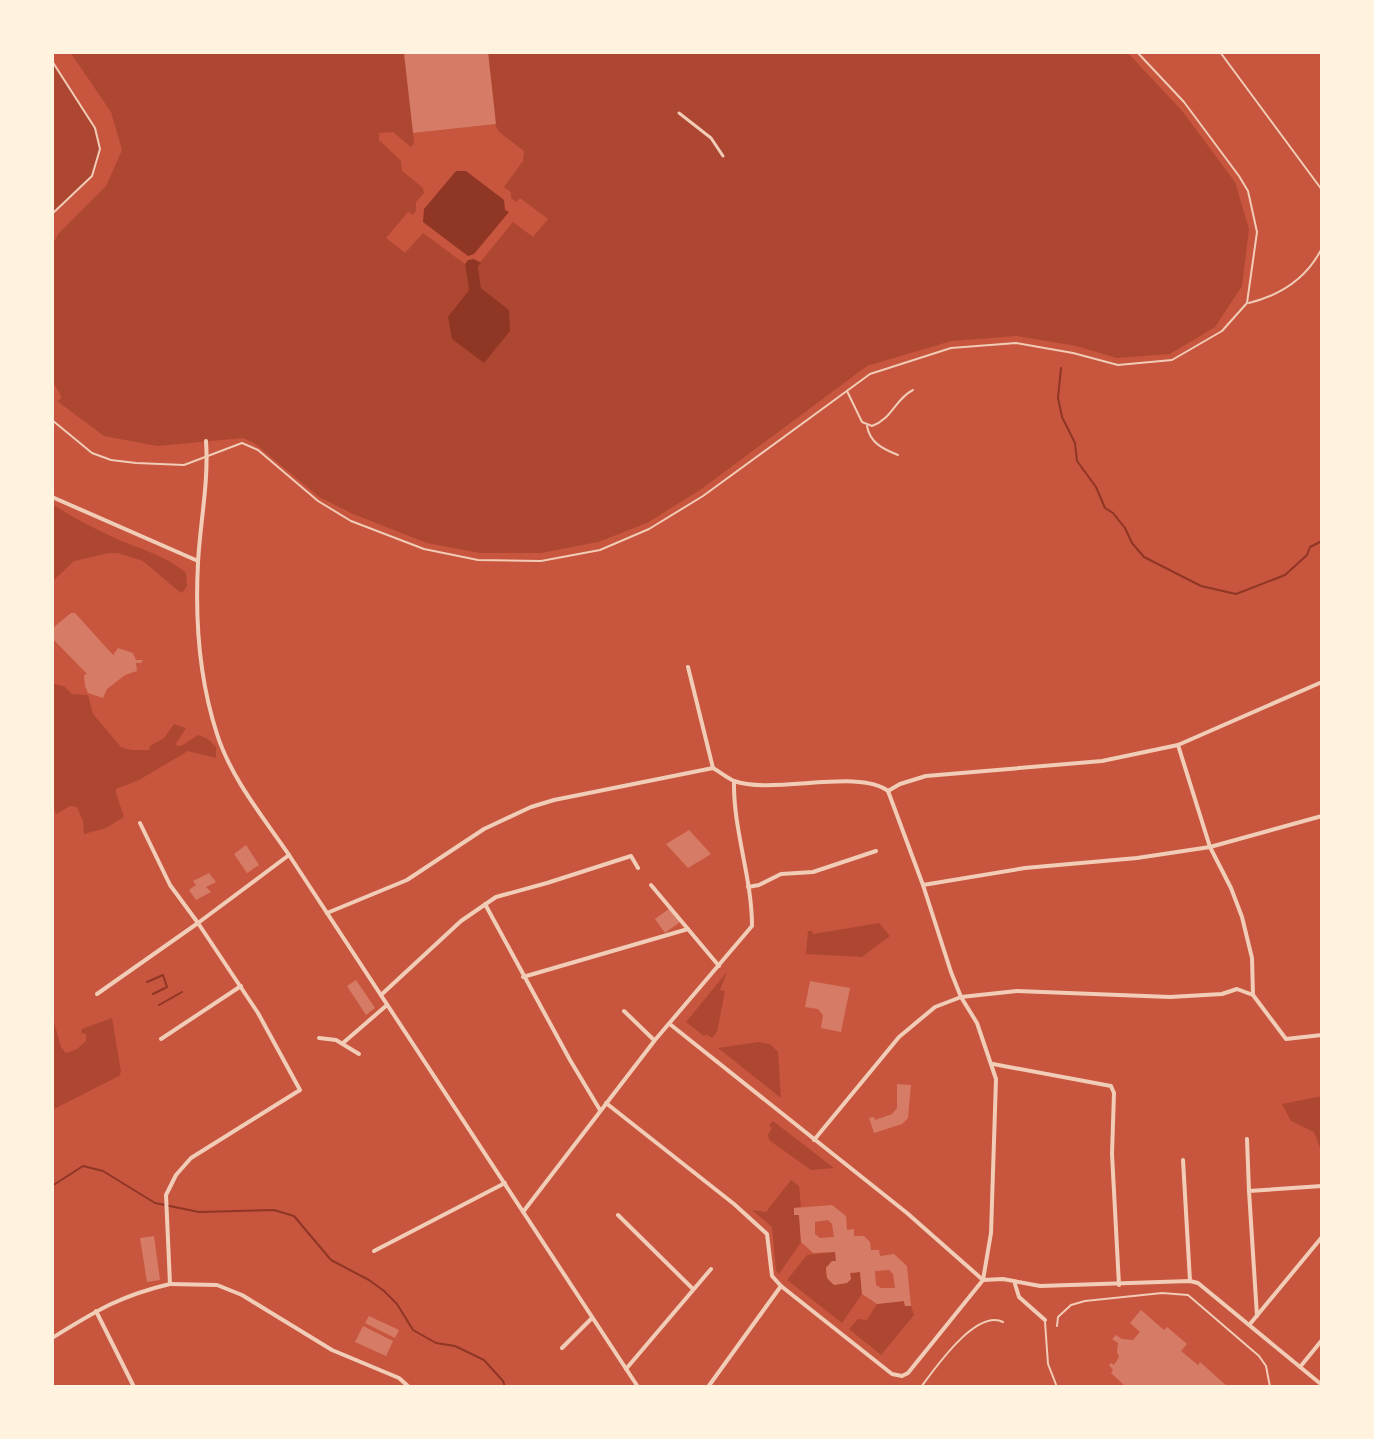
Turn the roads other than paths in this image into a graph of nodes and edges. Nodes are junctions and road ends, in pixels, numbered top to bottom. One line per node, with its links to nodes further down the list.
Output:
1 (1137, 52): 9 (lane)
2 (1220, 52): 6 (lane)
3 (52, 61): 7 (lane)
4 (679, 113): 5 (street)
5 (723, 156)
6 (1322, 190)
7 (52, 214)
8 (1322, 248): 9 (lane)
9 (1247, 303): 11 (lane)
10 (913, 390): 13 (lane)
11 (847, 391): 13 (lane); 16 (lane)
12 (52, 420): 16 (lane)
13 (866, 425): 15 (lane)
14 (206, 441): 16 (street)
15 (898, 455)
16 (207, 456): 18 (street)
17 (52, 497): 18 (street)
18 (198, 561): 29 (street)
19 (688, 667): 22 (street)
20 (1322, 682): 21 (street)
21 (1178, 745): 24 (street); 27 (street)
22 (713, 768): 23 (street); 35 (street)
23 (734, 781): 24 (street); 33 (street)
24 (888, 791): 32 (street)
25 (1322, 816): 27 (street)
26 (140, 823): 36 (street)
27 (1210, 847): 32 (street); 43 (street)
28 (876, 851): 33 (street)
29 (289, 855): 35 (street); 36 (street)
30 (638, 868): 34 (street)
31 (651, 885): 37 (street)
32 (923, 885): 44 (street)
33 (748, 887): 38 (street)
34 (485, 904): 39 (street); 42 (street)
35 (327, 913): 42 (street)
36 (198, 923): 40 (street); 41 (street)
37 (688, 929): 38 (street); 39 (street)
38 (720, 966): 47 (street)
39 (523, 977): 56 (street)
40 (241, 986): 50 (street); 71 (street)
41 (97, 994)
42 (381, 995): 45 (street)
43 (1253, 995): 44 (street); 48 (street)
44 (961, 997): 54 (street); 58 (street)
45 (387, 1005): 52 (street); 60 (street)
46 (624, 1011): 51 (street)
47 (671, 1025): 51 (street); 58 (street)
48 (1322, 1035)
49 (319, 1038): 52 (street)
50 (161, 1039)
51 (655, 1040): 55 (street)
52 (343, 1043): 53 (street)
53 (359, 1054)
54 (993, 1064): 68 (street); 72 (street)
55 (605, 1103): 56 (street); 73 (street)
56 (600, 1110): 63 (street)
57 (1247, 1139): 62 (street)
58 (814, 1140): 68 (street)
59 (1183, 1160): 69 (street)
60 (505, 1183): 63 (street); 66 (street)
61 (1322, 1186): 62 (street)
62 (1249, 1191): 76 (street)
63 (523, 1213): 77 (street)
64 (618, 1215): 74 (street)
65 (1322, 1237): 76 (street)
66 (374, 1251)
67 (711, 1269): 74 (street)
68 (983, 1280): 70 (street); 73 (street)
69 (1190, 1281): 72 (street); 80 (street)
70 (1015, 1283): 72 (street); 78 (street)
71 (170, 1284): 75 (street); 89 (street)
72 (1119, 1285)
73 (781, 1286): 91 (street)
74 (693, 1290): 86 (street)
75 (96, 1311): 82 (street); 88 (street)
76 (1257, 1316): 80 (street)
77 (592, 1318): 84 (street); 86 (street)
78 (1045, 1320): 93 (lane)
79 (1003, 1322): 92 (lane)
80 (1250, 1324): 85 (street)
81 (1057, 1326): 94 (lane)
82 (52, 1338)
83 (1322, 1340): 85 (street)
84 (562, 1348)
85 (1300, 1367): 87 (street)
86 (626, 1369): 90 (street)
87 (1322, 1385)
88 (134, 1387)
89 (409, 1387)
90 (637, 1387)
91 (708, 1387)
92 (921, 1387)
93 (1057, 1387)
94 (1270, 1387)

